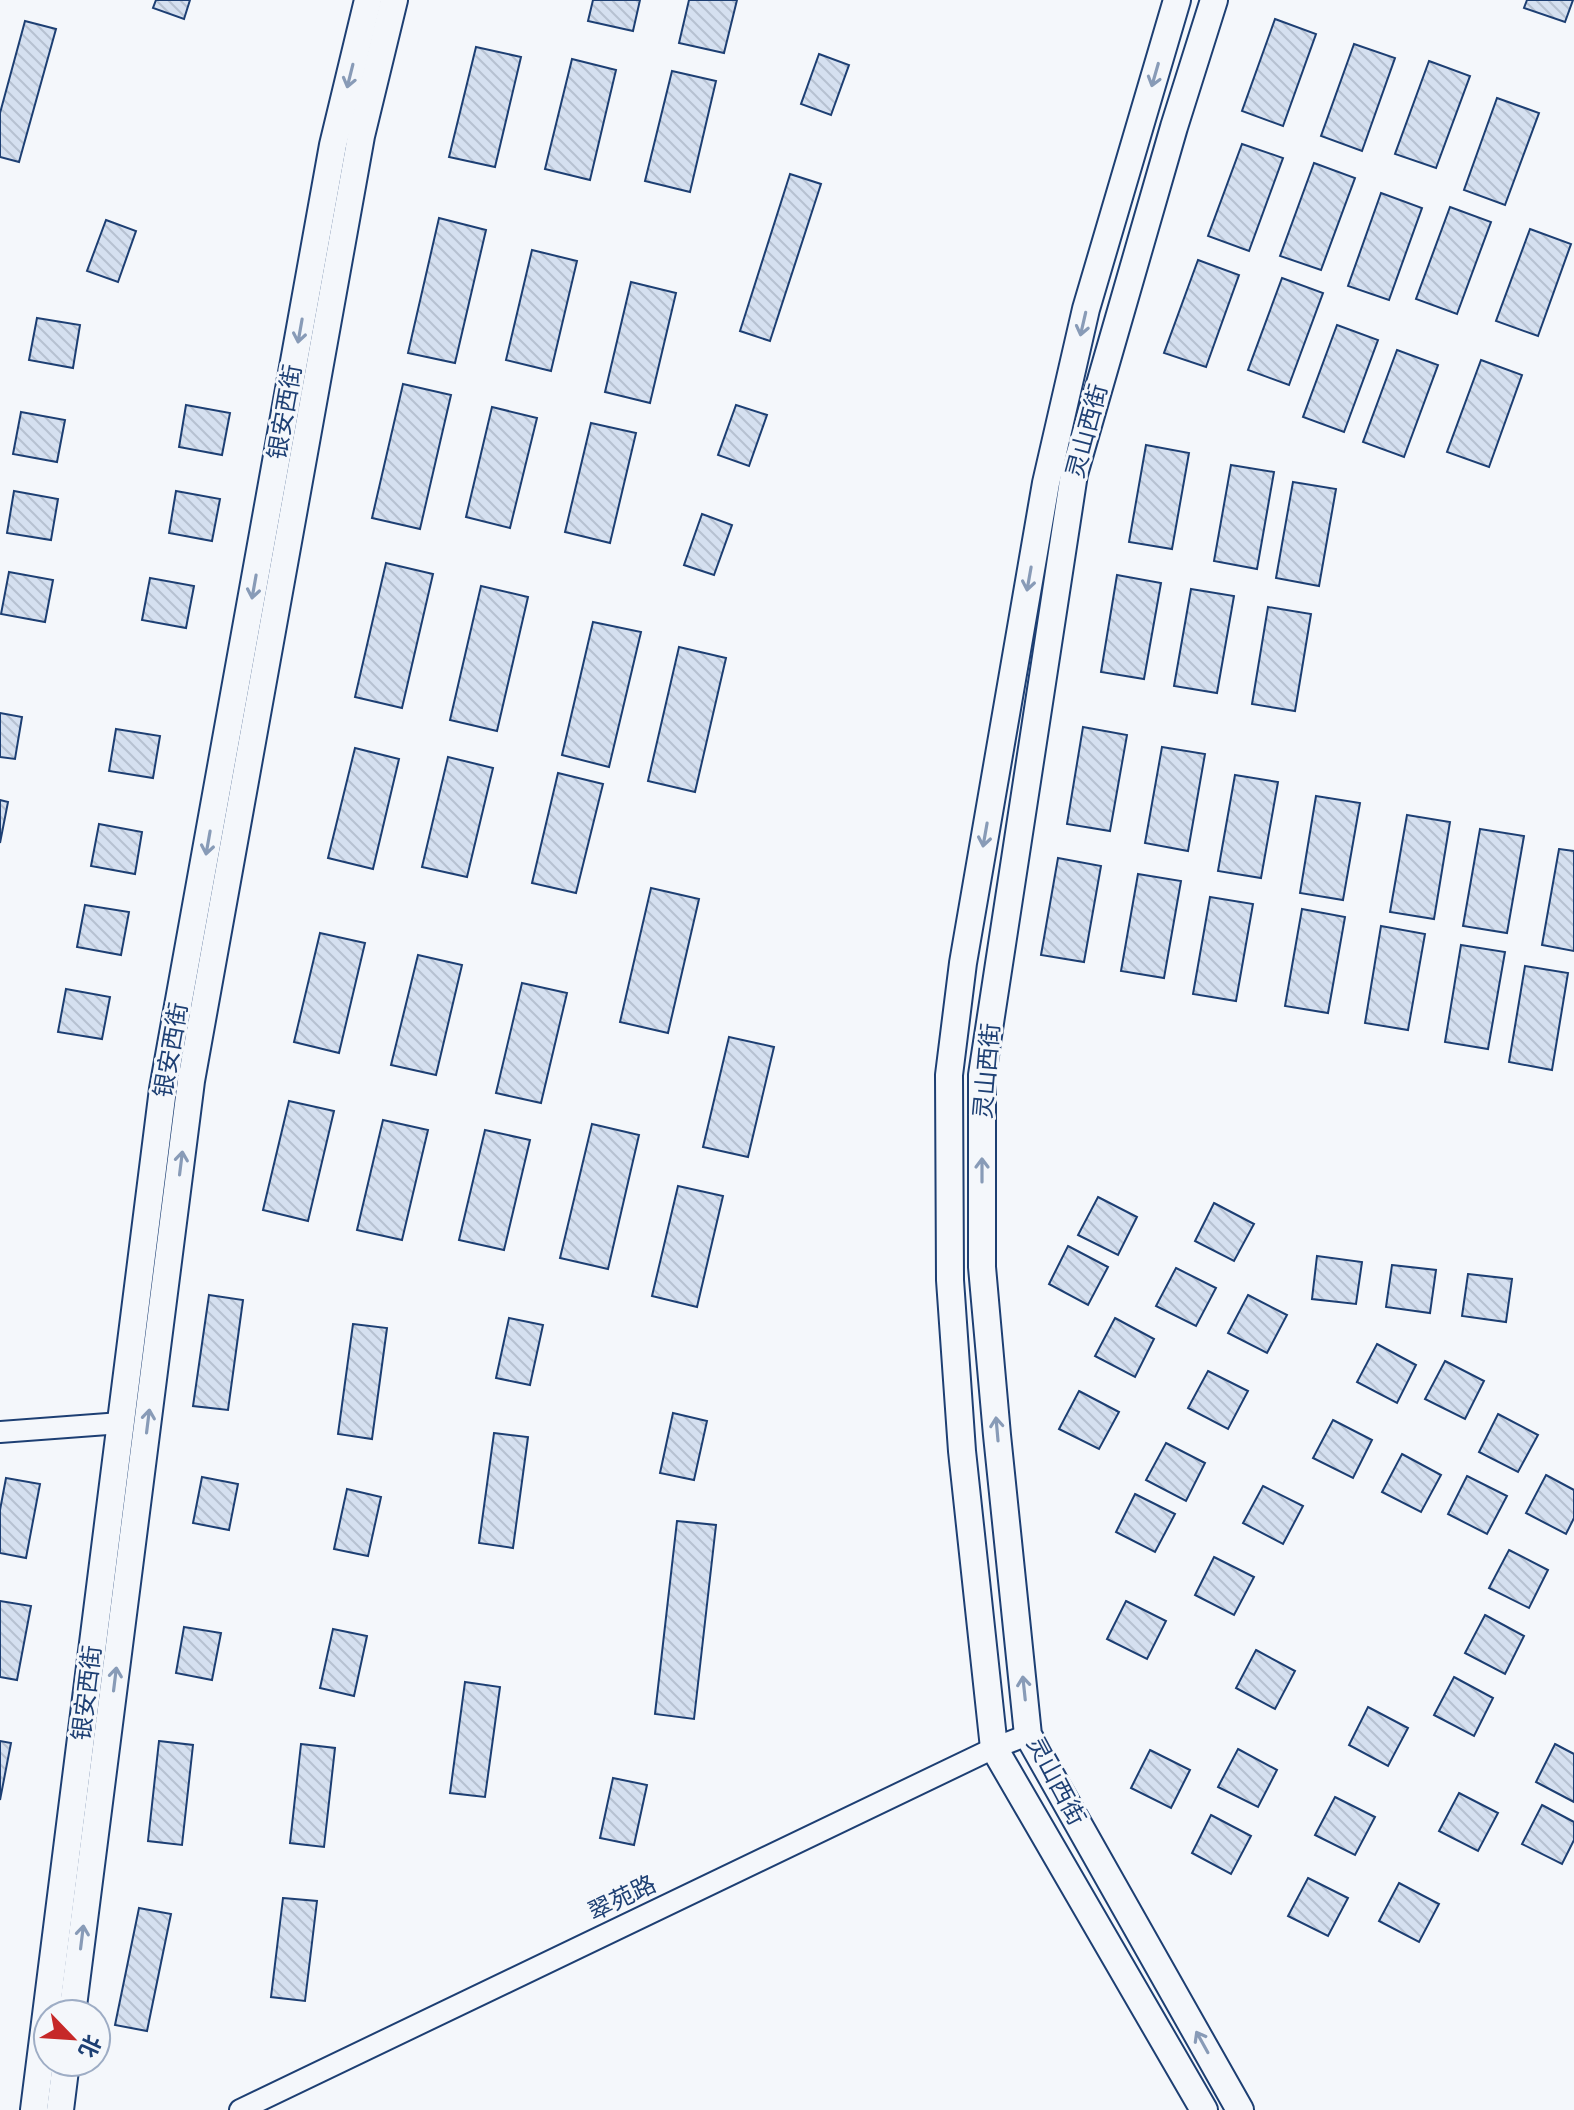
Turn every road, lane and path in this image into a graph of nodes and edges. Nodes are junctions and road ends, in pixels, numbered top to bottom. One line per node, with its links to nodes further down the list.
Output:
1 (368, 0): 5 (main road, 银安西街, one-way to 5)
2 (394, 0): 9 (main road, 银安西街, one-way to 2)
3 (1177, 0): 8 (main road, 灵山西街, one-way to 8)
4 (1214, 0): 7 (main road, 灵山西街, one-way to 4)
5 (121, 1423): 6 (street); 11 (main road, 银安西街)
6 (0, 1432)
7 (1028, 1735): 8 (street, 翠苑路); 15 (main road, 灵山西街, one-way to 7)
8 (994, 1748): 13 (street, 翠苑路); 14 (main road, 灵山西街)
9 (74, 1998)
10 (64, 2078): 12 (main road)
11 (34, 2110)
12 (60, 2110)
13 (240, 2110)
14 (1204, 2110)
15 (1240, 2110)

